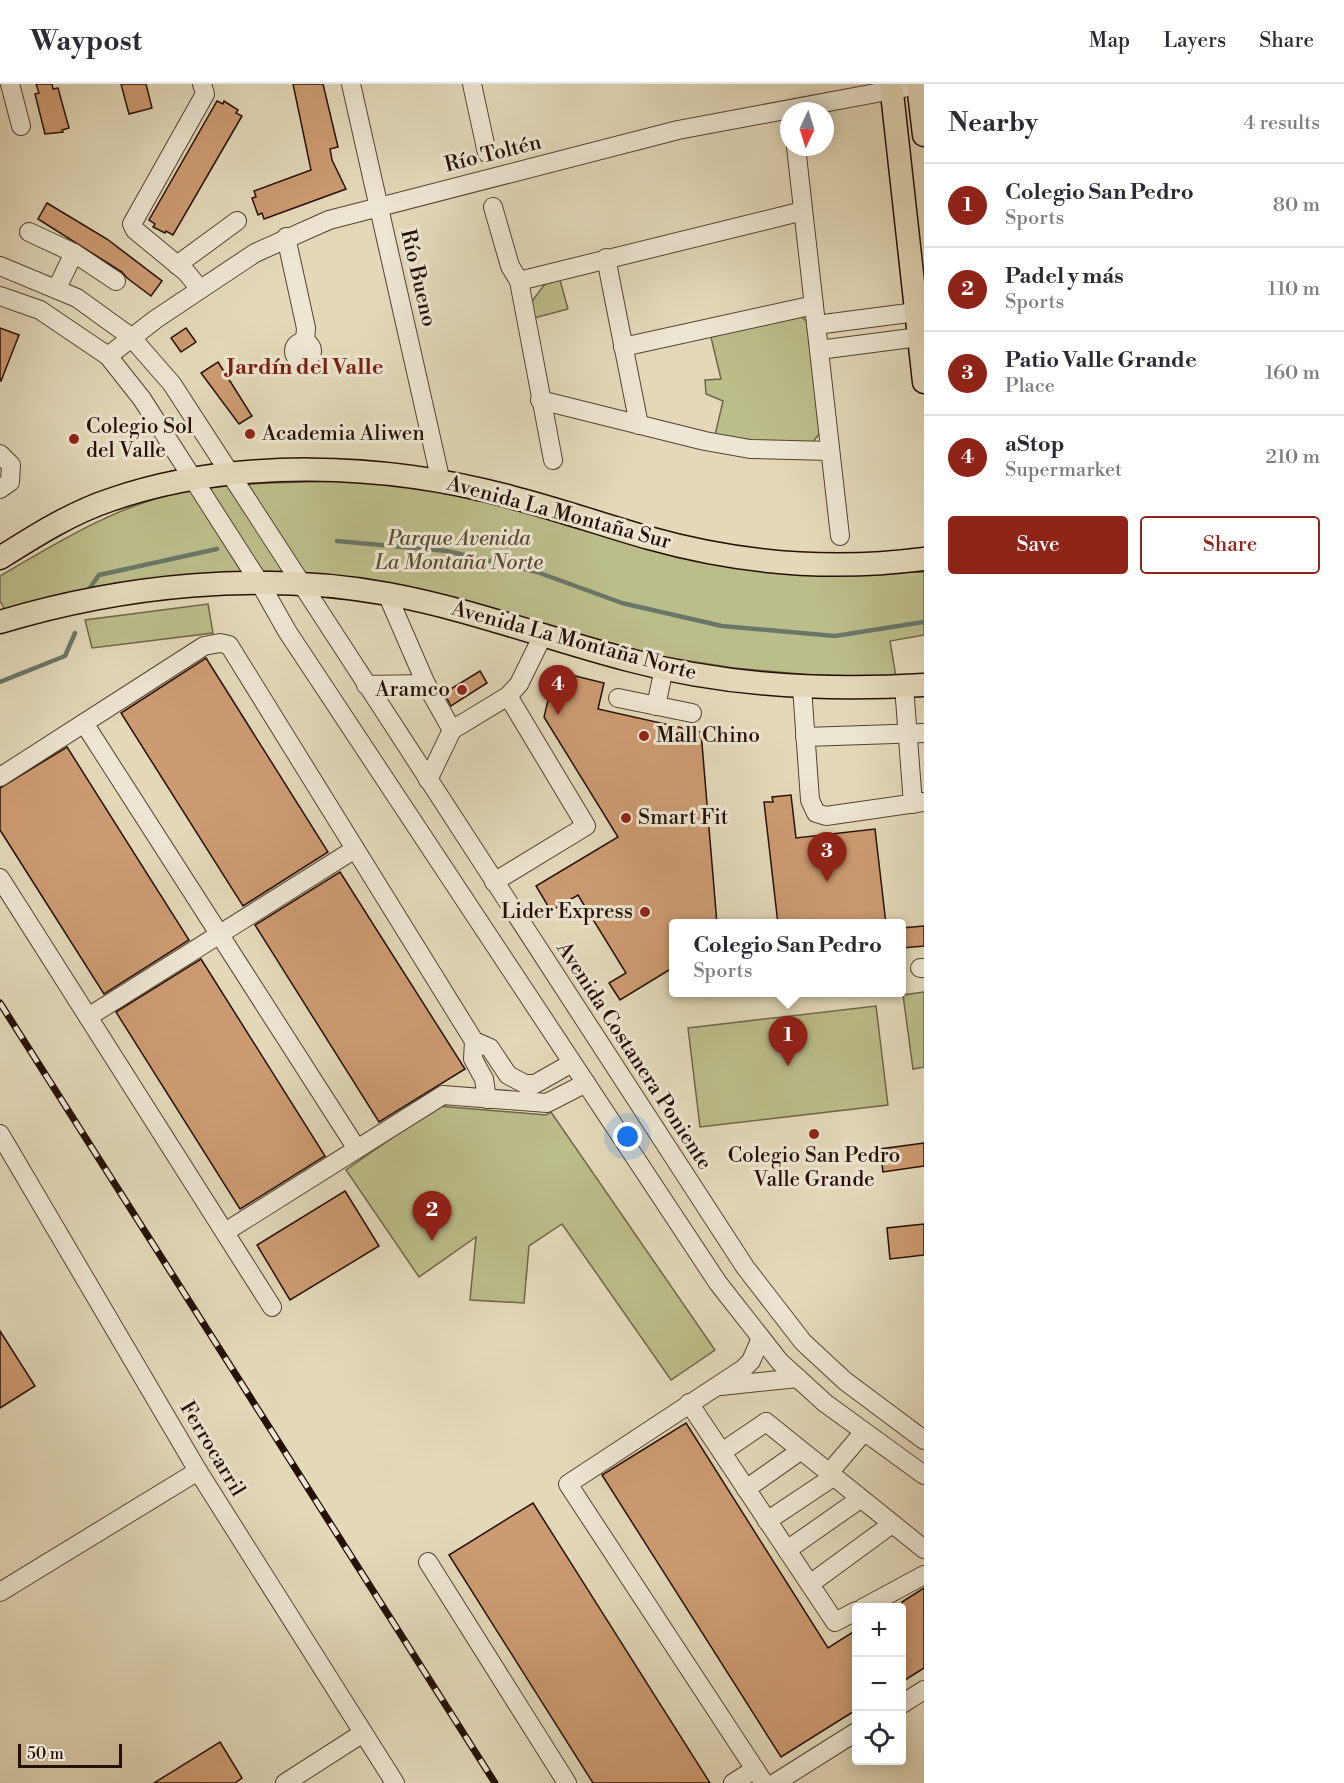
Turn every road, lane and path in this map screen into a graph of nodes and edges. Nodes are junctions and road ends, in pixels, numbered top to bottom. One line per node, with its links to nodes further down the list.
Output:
1 (10, 84): 7 (street)
2 (202, 84): 19 (street)
3 (351, 84): 11 (street, Río Bueno)
4 (472, 84): 9 (street)
5 (920, 85): 6 (street, Río Toltén); 8 (main road)
6 (891, 87): 11 (street, Río Toltén); 27 (main road)
7 (21, 126)
8 (924, 135)
9 (487, 153)
10 (797, 156): 13 (street)
11 (378, 207): 16 (street, Río Toltén); 43 (street, Río Bueno)
12 (493, 207): 22 (street)
13 (803, 211): 18 (street); 26 (street)
14 (237, 221): 19 (street)
15 (30, 232): 17 (street)
16 (286, 237): 24 (street, Río Toltén); 31 (street)
17 (74, 253): 21 (street); 23 (street)
18 (606, 258): 22 (street); 32 (street)
19 (177, 265): 24 (street)
20 (0, 266): 23 (street, Avenida Costanera Poniente)
21 (116, 281)
22 (519, 281): 36 (street)
23 (57, 288): 29 (street, Avenida Costanera Poniente)
24 (200, 289): 29 (street, Río Toltén)
25 (0, 296): 34 (street)
26 (814, 306): 28 (street); 32 (street)
27 (916, 312): 28 (street); 30 (main road)
28 (816, 325): 33 (street)
29 (131, 337): 34 (street, Río Toltén); 41 (street, Avenida Costanera Poniente)
30 (919, 337): 33 (street); 35 (main road)
31 (305, 341)
32 (623, 347): 37 (street)
33 (819, 350): 38 (street)
34 (108, 356): 42 (street)
35 (924, 382)
36 (540, 400): 37 (street); 40 (street)
37 (639, 425): 38 (street)
38 (830, 451): 45 (street)
39 (0, 454): 44 (street)
40 (553, 460)
41 (230, 475): 42 (main road, Avenida La Montaña Sur); 43 (main road, Avenida La Montaña Sur); 49 (street, Avenida Costanera Poniente)
42 (194, 478): 46 (main road, Avenida La Montaña Sur); 48 (street)
43 (441, 482): 47 (main road, Avenida La Montaña Sur)
44 (0, 489)
45 (840, 536)
46 (0, 558)
47 (924, 559)
48 (261, 585): 49 (main road, Avenida La Montaña Norte); 51 (main road, Avenida La Montaña Norte); 75 (street)
49 (300, 585): 50 (main road, Avenida La Montaña Norte); 55 (street, Avenida Costanera Poniente)
50 (387, 594): 52 (main road, Avenida La Montaña Norte); 54 (street)
51 (0, 622)
52 (543, 634): 53 (main road, Avenida La Montaña Norte); 58 (street)
53 (664, 668): 57 (main road, Avenida La Montaña Norte); 60 (street)
54 (426, 684): 55 (street); 63 (street)
55 (366, 685): 67 (street, Avenida Costanera Poniente)
56 (914, 685): 57 (main road, Avenida La Montaña Norte); 64 (street)
57 (802, 687): 65 (street)
58 (508, 696): 63 (street); 71 (street)
59 (618, 698): 60 (street)
60 (656, 706): 61 (street)
61 (692, 713)
62 (84, 723): 66 (street); 69 (street); 72 (street)
63 (452, 730): 67 (street)
64 (916, 734): 65 (street); 68 (street)
65 (805, 737): 68 (street)
66 (0, 777)
67 (428, 780): 71 (street, Avenida Costanera Poniente)
68 (919, 803)
69 (355, 849): 72 (street); 74 (street)
70 (0, 878): 73 (street)
71 (494, 882): 87 (street, Avenida Costanera Poniente)
72 (221, 933): 73 (street); 79 (street)
73 (88, 1017): 80 (street)
74 (474, 1041): 75 (street); 77 (street)
75 (572, 1063): 76 (street)
76 (586, 1083): 77 (street); 82 (street)
77 (487, 1099): 79 (street)
78 (0, 1134): 90 (street, Ferrocarril)
79 (357, 1149): 80 (street)
80 (225, 1232): 81 (street)
81 (272, 1307)
82 (761, 1338): 83 (street); 84 (street)
83 (798, 1378): 84 (street); 86 (street)
84 (716, 1386): 85 (street)
85 (689, 1403): 89 (street); 109 (street)
86 (863, 1433): 91 (street); 92 (street)
87 (924, 1440)
88 (801, 1451): 89 (street); 91 (street); 93 (street)
89 (722, 1452): 93 (street)
90 (198, 1471): 102 (street); 107 (street, Ferrocarril)
91 (831, 1475): 94 (street); 95 (street)
92 (924, 1475)
93 (746, 1489): 95 (street)
94 (860, 1499): 96 (street); 98 (street)
95 (767, 1521): 98 (street)
96 (892, 1524): 97 (street); 101 (street)
97 (924, 1549)
98 (787, 1550): 101 (street)
99 (428, 1562): 112 (street)
100 (924, 1575): 103 (street)
101 (810, 1584): 104 (street)
102 (0, 1592)
103 (872, 1603)
104 (852, 1613)
105 (924, 1690): 106 (street)
106 (906, 1701)
107 (363, 1733): 110 (street); 111 (street, Ferrocarril)
108 (852, 1735): 113 (street)
109 (747, 1779)
110 (285, 1783)
111 (395, 1783)
112 (567, 1783)
113 (775, 1783)

